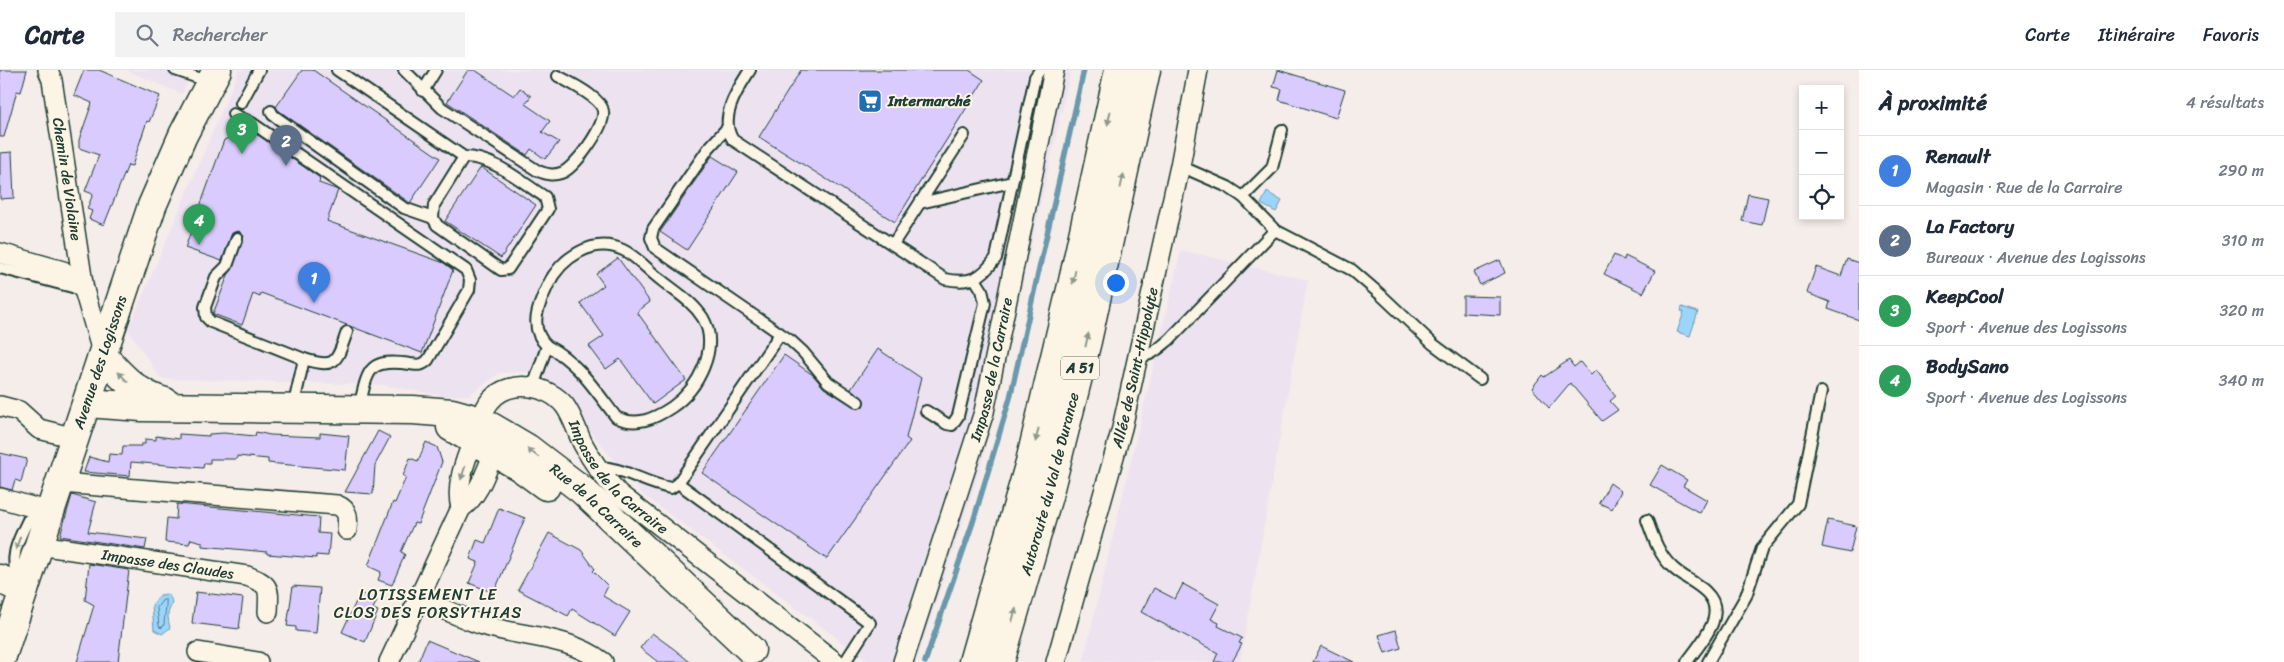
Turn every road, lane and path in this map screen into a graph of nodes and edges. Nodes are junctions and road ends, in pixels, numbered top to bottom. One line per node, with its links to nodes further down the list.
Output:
1 (48, 70): 34 (street, Chemin de Violaine)
2 (175, 70): 13 (lane)
3 (259, 70): 16 (lane)
4 (337, 70): 22 (lane)
5 (404, 70): 15 (lane)
6 (436, 70): 15 (lane)
7 (750, 70): 19 (lane)
8 (1040, 70): 24 (lane)
9 (1054, 70): 72 (street, Impasse de la Carraire)
10 (1119, 70): 73 (main road, Autoroute du Val de Durance / A 51, one-way to 73)
11 (1146, 70): 74 (main road, Autoroute du Val de Durance / A 51, one-way to 11)
12 (1198, 70): 23 (street, Allée de Saint-Hippolyte)
13 (214, 76): 38 (main road, Avenue des Logissons)
14 (558, 76): 15 (lane)
15 (423, 91)
16 (240, 103)
17 (271, 111): 27 (lane)
18 (233, 114): 49 (lane)
19 (727, 128): 30 (lane); 36 (lane)
20 (1282, 130): 25 (lane)
21 (964, 135): 26 (lane)
22 (464, 157): 27 (lane); 27 (lane)
23 (1180, 166): 25 (lane); 39 (street, Allée de Saint-Hippolyte)
24 (1012, 182): 26 (lane); 33 (lane)
25 (1243, 197): 28 (lane)
26 (920, 203): 30 (lane)
27 (433, 218)
28 (1275, 230): 39 (lane); 41 (lane)
29 (236, 238): 40 (lane)
30 (893, 244): 33 (lane)
31 (0, 253): 34 (street)
32 (0, 268): 34 (lane)
33 (975, 279): 50 (lane)
34 (84, 290): 38 (street, Chemin de Violaine)
35 (347, 332): 40 (lane)
36 (780, 334): 44 (lane); 55 (lane)
37 (548, 346): 37 (lane); 42 (lane)
38 (103, 356): 45 (main road, Avenue des Logissons); 47 (main road, Rue de la Carraire, one-way to 38)
39 (1139, 356): 75 (street, Allée de Saint-Hippolyte)
40 (304, 358): 48 (lane)
41 (1480, 379)
42 (533, 387): 51 (street, Impasse de la Carraire); 53 (street, Impasse de la Carraire)
43 (1821, 392): 77 (lane)
44 (858, 402)
45 (87, 403): 47 (main road, Rue de la Carraire); 52 (main road, Avenue des Logissons)
46 (0, 406): 52 (street)
47 (179, 406): 48 (main road, Rue de la Carraire)
48 (293, 408): 49 (main road, Rue de la Carraire)
49 (358, 409): 51 (main road, Rue de la Carraire)
50 (926, 410)
51 (488, 436): 62 (street, Impasse de la Carraire); 65 (main road, Rue de la Carraire); 65 (main road, Rue de la Carraire, one-way to 51)
52 (76, 438): 54 (main road, Avenue des Logissons)
53 (595, 467): 55 (lane); 70 (street, Impasse de la Carraire)
54 (60, 483): 57 (main road, Avenue des Logissons); 59 (street)
55 (678, 483): 71 (lane)
56 (0, 498): 57 (street)
57 (50, 512): 60 (main road, Avenue des Logissons); 61 (lane, one-way to 61)
58 (1647, 520): 76 (lane)
59 (348, 530)
60 (39, 545): 61 (main road, Avenue des Logissons); 63 (street, Impasse des Claudes)
61 (12, 585): 66 (main road, Avenue des Logissons)
62 (419, 598): 68 (street); 69 (street)
63 (268, 612)
64 (198, 652): 67 (street)
65 (759, 656)
66 (0, 662)
67 (258, 662)
68 (389, 662)
69 (603, 662)
70 (835, 662)
71 (845, 662)
72 (903, 662)
73 (973, 662)
74 (1000, 662)
75 (1056, 662)
76 (1687, 662)
77 (1708, 662)

